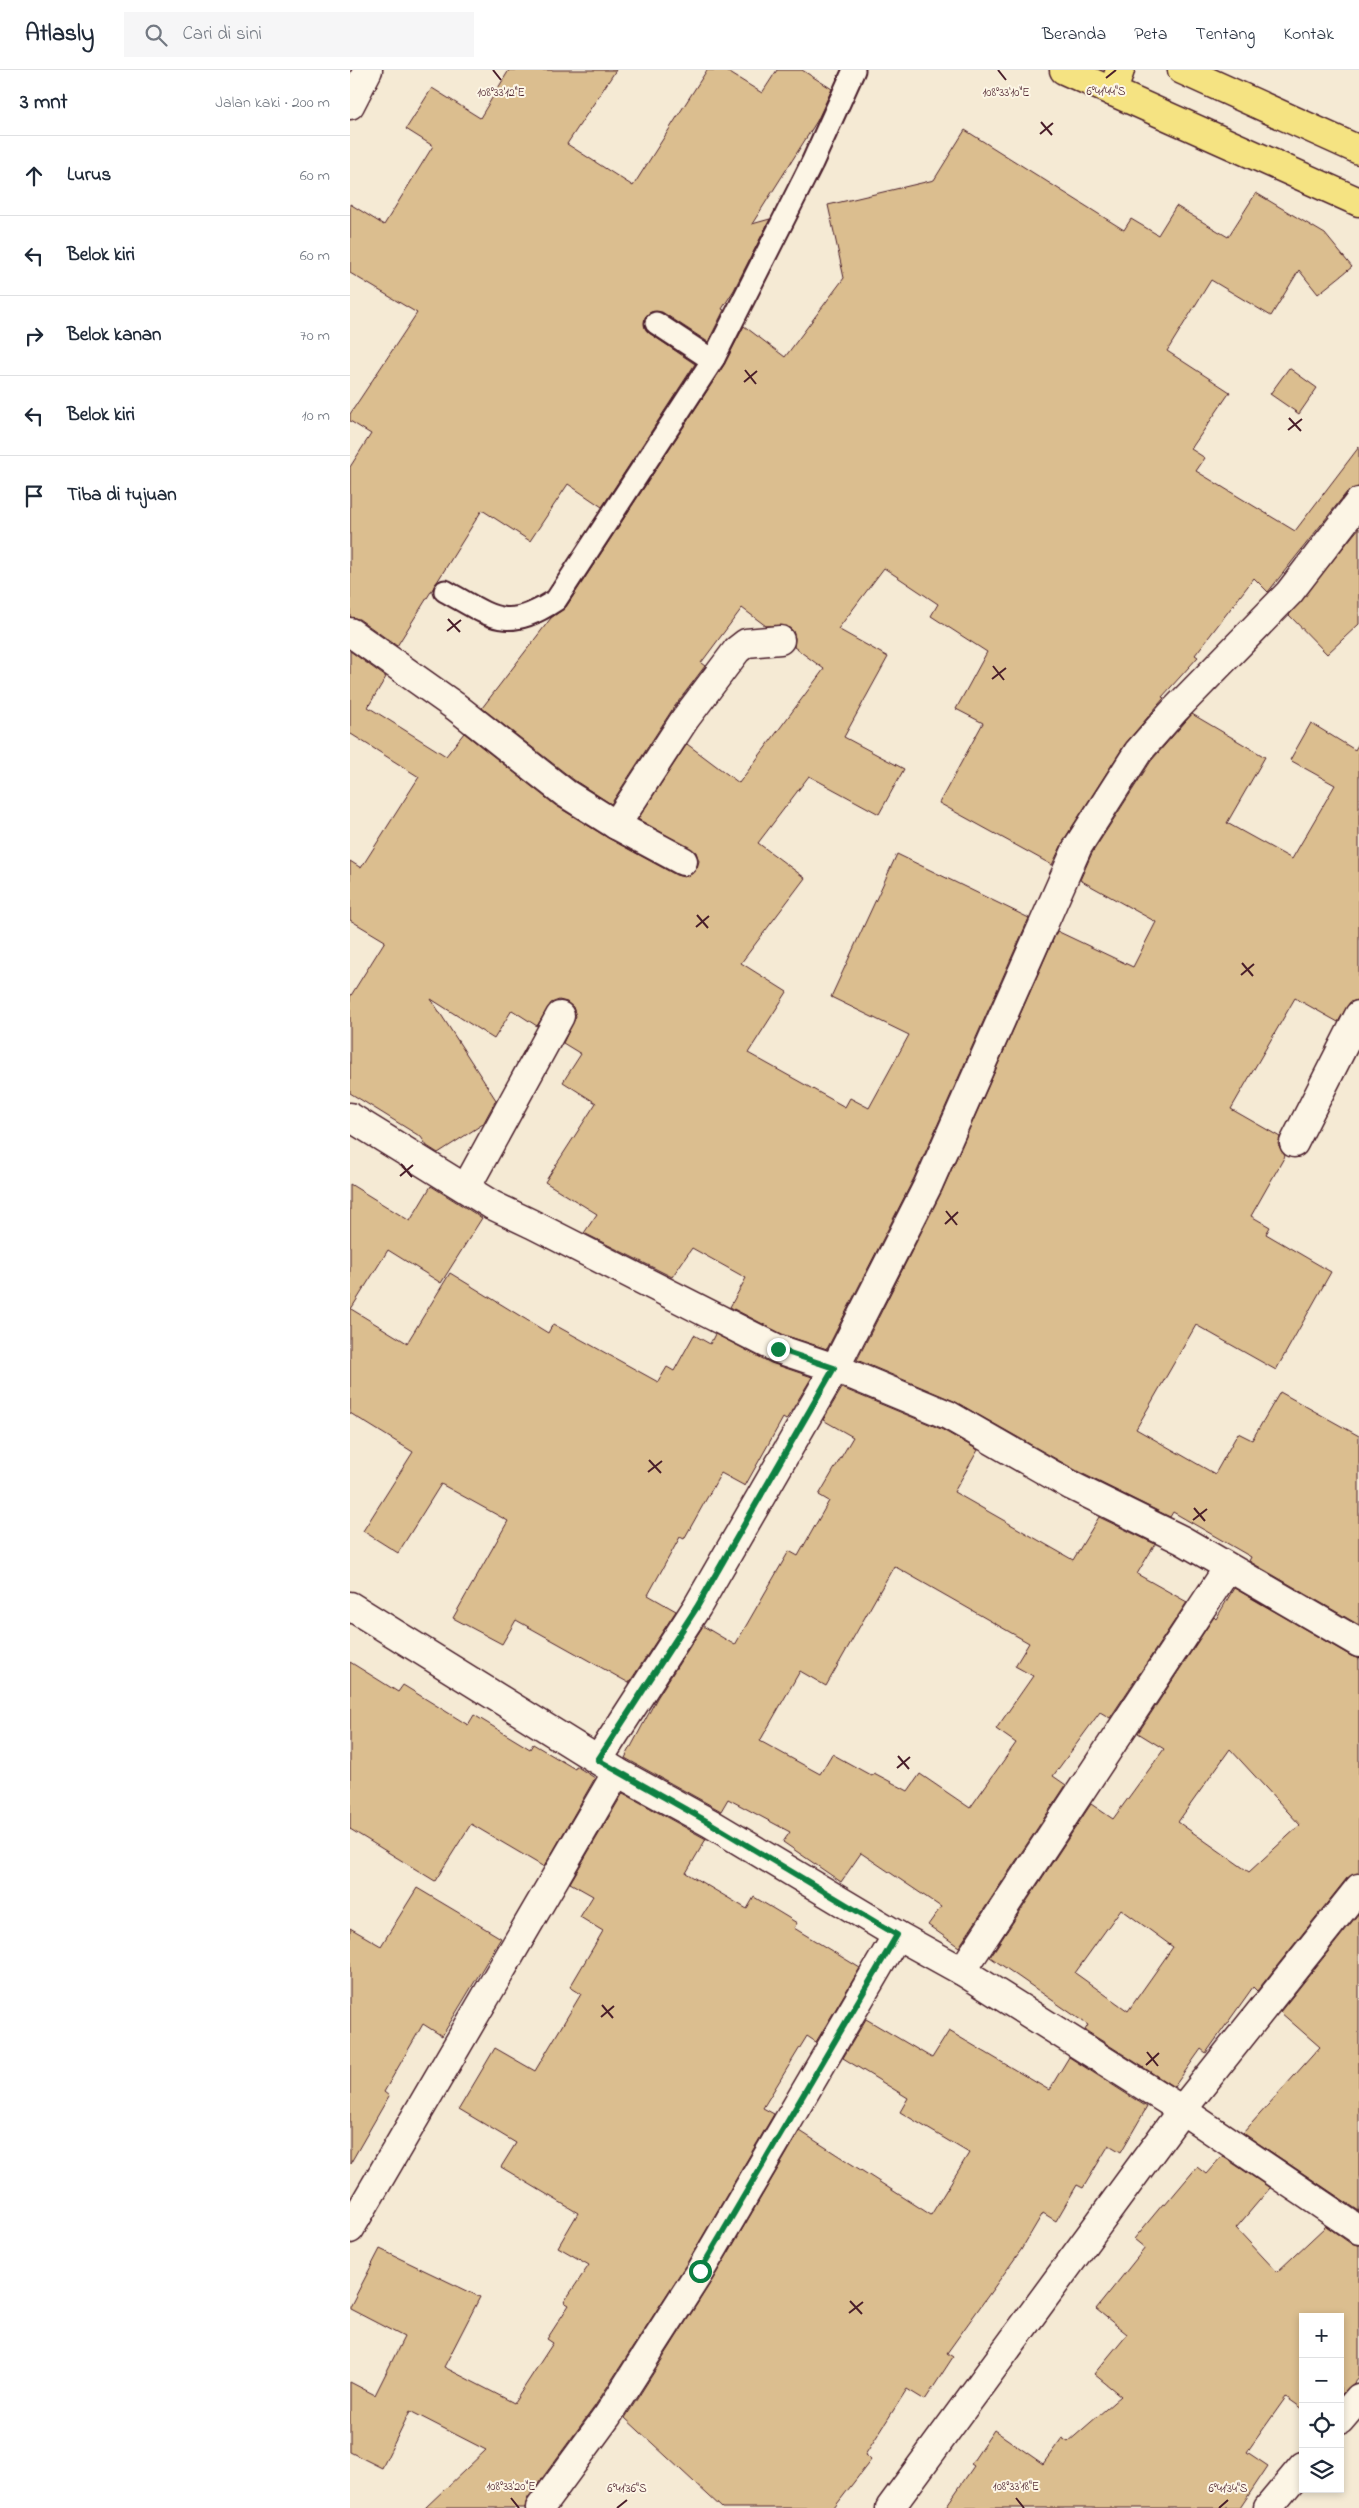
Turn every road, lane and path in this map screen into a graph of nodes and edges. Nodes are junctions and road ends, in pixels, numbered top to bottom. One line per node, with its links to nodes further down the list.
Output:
1 (368, 70): 6 (street)
2 (854, 70): 10 (lane)
3 (1064, 70): 5 (highway)
4 (1182, 70): 7 (highway)
5 (1116, 81): 8 (highway)
6 (350, 105)
7 (1359, 150)
8 (1359, 202)
9 (656, 323): 10 (lane)
10 (714, 358): 12 (lane)
11 (1359, 502): 22 (street)
12 (445, 591)
13 (350, 632): 15 (street)
14 (780, 640): 15 (street)
15 (616, 825): 16 (street)
16 (683, 861)
17 (1359, 1015): 20 (street)
18 (560, 1016): 21 (street)
19 (350, 1118): 21 (street)
20 (1294, 1142)
21 (466, 1188): 22 (street)
22 (834, 1368): 23 (street); 26 (street)
23 (1228, 1568): 25 (street); 29 (street)
24 (350, 1606): 26 (street)
25 (1359, 1643)
26 (607, 1766): 28 (street); 31 (street)
27 (1359, 1889): 30 (street)
28 (897, 1935): 29 (street); 37 (street)
29 (962, 1971): 30 (street)
30 (1182, 2110): 32 (street); 36 (street)
31 (350, 2229)
32 (1359, 2230)
33 (1359, 2398): 34 (street)
34 (1344, 2415)
35 (1299, 2471): 38 (street)
36 (902, 2504)
37 (540, 2508)
38 (1268, 2508)

